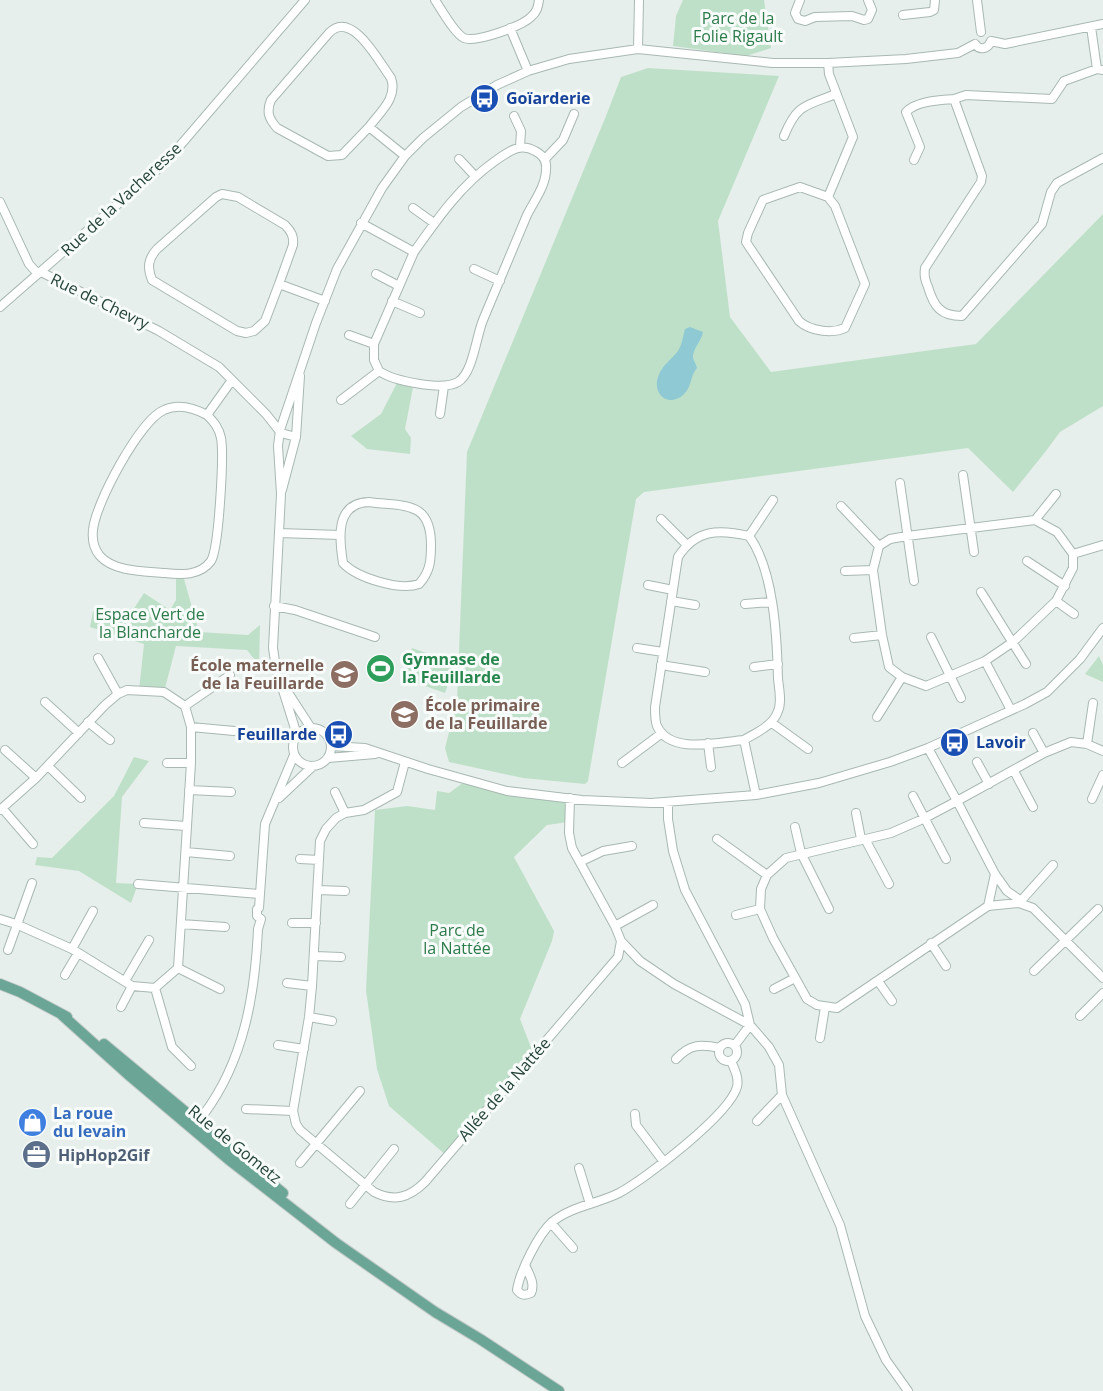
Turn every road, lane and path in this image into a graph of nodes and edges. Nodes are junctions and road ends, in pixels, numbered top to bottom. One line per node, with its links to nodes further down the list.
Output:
1 (305, 0): 40 (street, Rue de la Vacheresse)
2 (435, 0): 12 (street)
3 (539, 0): 12 (street)
4 (639, 0): 16 (street)
5 (800, 0): 6 (street)
6 (868, 0)
7 (935, 0): 9 (street)
8 (977, 0): 13 (street)
9 (903, 15)
10 (1103, 24): 11 (street)
11 (1090, 27): 14 (street); 18 (street)
12 (510, 28): 19 (street)
13 (981, 32): 14 (street); 15 (street)
14 (991, 41): 15 (street)
15 (975, 44): 17 (street)
16 (638, 49): 17 (street); 19 (street)
17 (828, 63): 20 (street)
18 (1100, 69): 21 (street)
19 (528, 71): 27 (street)
20 (836, 94): 25 (street); 33 (street)
21 (954, 99): 28 (street); 31 (street)
22 (574, 114): 30 (street)
23 (514, 116): 26 (street)
24 (369, 127): 24 (street); 27 (street)
25 (784, 136)
26 (519, 147): 30 (street); 32 (street)
27 (405, 156): 36 (street)
28 (1103, 158)
29 (459, 159): 32 (street)
30 (545, 159): 42 (street)
31 (914, 160)
32 (475, 176): 37 (street)
33 (828, 197): 33 (street)
34 (0, 202): 40 (street)
35 (413, 208): 37 (street)
36 (362, 223): 38 (street); 45 (street)
37 (434, 223): 38 (street)
38 (414, 252): 44 (street)
39 (474, 269): 42 (street)
40 (39, 273): 47 (street, Rue de la Vacheresse); 53 (street, Rue de Chevry)
41 (376, 274): 44 (street)
42 (500, 281): 54 (street)
43 (279, 284): 43 (street); 45 (street)
44 (399, 286): 46 (street)
45 (325, 301): 51 (street)
46 (392, 301): 48 (street); 50 (street)
47 (0, 308)
48 (420, 313)
49 (349, 335): 50 (street)
50 (374, 344): 52 (street)
51 (301, 370): 56 (street); 61 (street)
52 (379, 371): 54 (street); 55 (street)
53 (232, 380): 57 (street, Rue de Chevry); 59 (street)
54 (444, 386): 58 (street)
55 (341, 400)
56 (285, 412): 57 (street); 60 (street)
57 (267, 414): 60 (street, Rue de Chevry)
58 (440, 414)
59 (207, 415): 59 (street)
60 (280, 430): 61 (street); 64 (street)
61 (296, 437): 64 (street)
62 (963, 475): 70 (street)
63 (900, 483): 74 (street)
64 (281, 494): 71 (street)
65 (1056, 494): 69 (street)
66 (773, 500): 73 (street)
67 (841, 506): 77 (street)
68 (661, 519): 75 (street)
69 (1035, 520): 70 (street); 79 (street)
70 (972, 529): 74 (street); 78 (street)
71 (279, 533): 72 (street); 93 (street)
72 (340, 535): 72 (street)
73 (749, 536): 75 (street); 90 (street)
74 (907, 536): 77 (street); 83 (street)
75 (686, 544): 86 (street)
76 (1103, 544): 79 (street)
77 (879, 546): 81 (street)
78 (974, 552)
79 (1073, 554): 85 (street)
80 (1027, 561): 85 (street)
81 (873, 570): 82 (street); 96 (street)
82 (846, 571)
83 (914, 581)
84 (648, 585): 86 (street)
85 (1065, 586): 89 (street)
86 (673, 590): 88 (street)
87 (981, 592): 100 (street)
88 (671, 601): 92 (street); 102 (street)
89 (1056, 601): 94 (street); 100 (street)
90 (772, 602): 91 (street); 106 (street)
91 (745, 604)
92 (695, 605)
93 (274, 606): 97 (street); 113 (street)
94 (1074, 614)
95 (1103, 628): 119 (street)
96 (882, 635): 99 (street); 112 (street)
97 (375, 637)
98 (931, 637): 111 (street)
99 (854, 639)
100 (1013, 642): 104 (street); 105 (street)
101 (637, 648): 102 (street)
102 (663, 652): 107 (street)
103 (98, 658): 114 (street)
104 (985, 661): 111 (street); 119 (street)
105 (1026, 663)
106 (778, 664): 108 (street); 122 (street)
107 (661, 665): 109 (street); 127 (street)
108 (754, 667)
109 (705, 672)
110 (230, 675): 118 (street)
111 (951, 675): 112 (street); 115 (street)
112 (902, 677): 120 (street)
113 (279, 680): 124 (street); 129 (street)
114 (118, 694): 118 (street); 121 (street)
115 (961, 698)
116 (45, 702): 126 (street)
117 (1093, 703): 133 (street)
118 (185, 706): 123 (street)
119 (1011, 710): 135 (street)
120 (877, 717)
121 (88, 722): 126 (street); 130 (street)
122 (772, 723): 131 (street); 136 (street)
123 (191, 727): 125 (street); 146 (street)
124 (311, 728): 129 (street); 134 (street)
125 (234, 731)
126 (79, 733): 148 (street)
127 (662, 733): 132 (street); 147 (street)
128 (1033, 733): 139 (street)
129 (297, 735): 141 (street)
130 (110, 740)
131 (744, 740): 132 (street); 158 (street)
132 (708, 743): 150 (street)
133 (1087, 744): 138 (street); 139 (street)
134 (331, 746): 140 (street); 142 (street)
135 (928, 748): 158 (street); 164 (street)
136 (808, 749)
137 (5, 750): 153 (street)
138 (1103, 751)
139 (1044, 753): 151 (street)
140 (378, 754): 142 (street); 143 (street)
141 (294, 755): 149 (street); 163 (street)
142 (328, 758): 149 (street)
143 (405, 762): 161 (street); 168 (street)
144 (977, 762): 154 (street)
145 (167, 763): 146 (street)
146 (190, 763): 155 (street)
147 (622, 763)
148 (48, 766): 153 (street); 160 (street)
149 (313, 766): 163 (street)
150 (711, 767)
151 (1014, 771): 154 (street); 166 (street)
152 (1103, 775): 162 (street)
153 (36, 778): 167 (street)
154 (989, 784): 164 (street)
155 (189, 790): 156 (street); 172 (street)
156 (231, 792)
157 (335, 792): 168 (street)
158 (756, 795): 165 (street)
159 (912, 796): 170 (street)
160 (81, 798)
161 (570, 798): 165 (street); 184 (street)
162 (1092, 799)
163 (276, 800): 194 (street)
164 (957, 801): 170 (street); 186 (street)
165 (668, 802): 239 (street)
166 (1033, 807)
167 (1, 809): 176 (street)
168 (345, 813): 183 (street)
169 (856, 813): 175 (street)
170 (923, 819): 175 (street); 181 (street)
171 (144, 823): 172 (street)
172 (186, 826): 178 (street)
173 (795, 827): 179 (street)
174 (717, 839): 187 (street)
175 (863, 839): 179 (street); 190 (street)
176 (33, 844)
177 (633, 846): 184 (street)
178 (186, 852): 180 (street); 191 (street)
179 (801, 853): 187 (street); 199 (street)
180 (230, 856)
181 (946, 859)
182 (300, 860): 183 (street)
183 (319, 860): 192 (street)
184 (580, 862): 208 (street)
185 (1053, 865): 195 (street)
186 (995, 874): 195 (street); 197 (street)
187 (767, 875): 198 (street)
188 (32, 883): 206 (street)
189 (138, 884): 191 (street)
190 (889, 884)
191 (184, 888): 194 (street); 207 (street)
192 (318, 890): 193 (street); 205 (street)
193 (345, 891)
194 (259, 894): 252 (street)
195 (1019, 903): 197 (street); 212 (street)
196 (653, 905): 208 (street)
197 (988, 906): 213 (street)
198 (760, 909): 202 (street); 222 (street)
199 (829, 909)
200 (1098, 909): 212 (street)
201 (93, 912): 215 (street)
202 (736, 915)
203 (0, 919): 206 (street)
204 (291, 923): 205 (street)
205 (316, 923): 216 (street)
206 (16, 924): 214 (street); 215 (street)
207 (181, 924): 209 (street); 219 (street)
208 (615, 926): 211 (street)
209 (225, 927)
210 (148, 940): 225 (street)
211 (621, 941): 239 (street); 260 (street, Allée de la Nattée)
212 (1065, 941): 220 (street); 223 (street)
213 (931, 943): 218 (street); 224 (street)
214 (8, 950)
215 (75, 951): 221 (street); 225 (street)
216 (315, 956): 217 (street); 228 (street)
217 (341, 957)
218 (946, 966)
219 (178, 968): 229 (street); 230 (street)
220 (1034, 971)
221 (65, 975)
222 (795, 978): 231 (street); 235 (street)
223 (1103, 978)
224 (878, 981): 233 (street); 235 (street)
225 (129, 983): 229 (street); 234 (street)
226 (287, 983): 228 (street)
227 (0, 984): 266 (main road, Rue de Gometz)
228 (312, 986): 237 (street)
229 (155, 988): 247 (street)
230 (220, 989)
231 (774, 989)
232 (1103, 993): 236 (street)
233 (892, 1001)
234 (121, 1007)
235 (825, 1007): 240 (street)
236 (1080, 1016)
237 (309, 1017): 238 (street); 244 (street)
238 (332, 1021)
239 (750, 1024): 242 (street); 249 (street)
240 (820, 1038)
241 (278, 1045): 244 (street)
242 (735, 1045): 243 (street); 246 (street)
243 (720, 1048): 245 (street); 246 (street)
244 (304, 1050): 251 (street)
245 (676, 1059)
246 (732, 1061): 257 (street)
247 (191, 1066)
248 (360, 1091): 255 (street)
249 (782, 1095): 254 (street); 267 (street)
250 (246, 1109): 251 (street)
251 (293, 1111): 255 (street, Allée de la Nattée)
252 (204, 1114)
253 (635, 1114): 257 (street)
254 (758, 1121)
255 (316, 1144): 258 (street); 260 (street, Allée de la Nattée)
256 (394, 1149): 260 (street)
257 (664, 1162): 262 (street)
258 (300, 1163)
259 (579, 1168): 262 (street)
260 (366, 1184): 261 (street)
261 (350, 1204)
262 (590, 1204): 263 (street)
263 (551, 1223): 264 (street); 265 (street)
264 (573, 1248)
265 (526, 1267)
266 (559, 1391)
267 (908, 1391)

